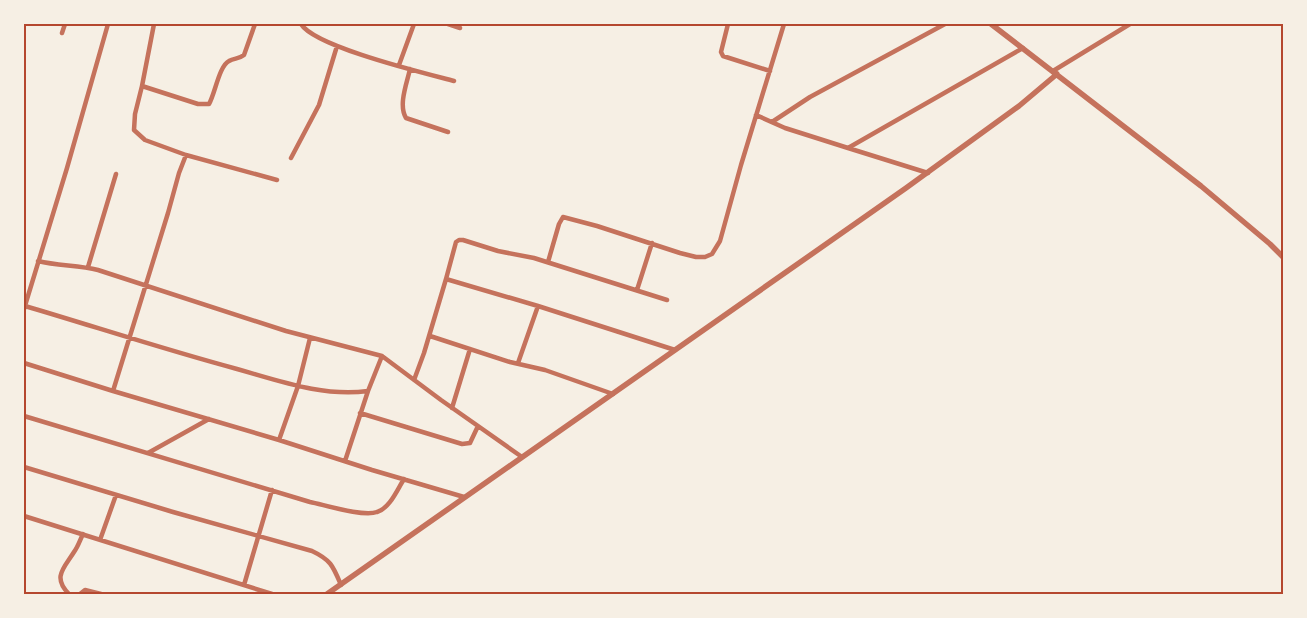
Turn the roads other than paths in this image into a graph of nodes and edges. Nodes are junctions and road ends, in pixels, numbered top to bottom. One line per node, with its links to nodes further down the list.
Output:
1 (65, 24): 14 (street)
2 (108, 24): 34 (street)
3 (154, 24): 22 (street)
4 (255, 24): 22 (street)
5 (301, 24): 15 (street)
6 (414, 24): 17 (street)
7 (448, 24): 13 (street)
8 (728, 24): 19 (street)
9 (784, 24): 19 (street)
10 (945, 24): 24 (street)
11 (991, 24): 16 (street)
12 (1130, 24): 20 (street)
13 (460, 28)
14 (62, 33)
15 (337, 46): 17 (street); 28 (street)
16 (1022, 48): 20 (street); 26 (street)
17 (399, 65): 18 (street)
18 (410, 69): 21 (street); 25 (street)
19 (770, 71): 23 (street)
20 (1057, 74): 29 (street); 33 (street)
21 (454, 81)
22 (142, 86): 27 (street)
23 (756, 115): 24 (street); 32 (street)
24 (772, 122): 26 (street)
25 (448, 132)
26 (848, 148): 29 (street)
27 (186, 155): 31 (street); 38 (street)
28 (291, 158)
29 (928, 172): 47 (street)
30 (116, 174): 36 (street)
31 (277, 180)
32 (652, 243): 35 (street); 39 (street)
33 (1283, 257)
34 (38, 261): 36 (street); 42 (street)
35 (548, 262): 37 (street); 39 (street)
36 (88, 267): 38 (street)
37 (446, 279): 41 (street); 43 (street)
38 (146, 284): 44 (street); 45 (street)
39 (637, 290): 40 (street)
40 (667, 300)
41 (538, 306): 47 (street); 50 (street)
42 (24, 307): 44 (street)
43 (430, 336): 46 (street); 51 (street)
44 (130, 337): 52 (street); 54 (street)
45 (310, 338): 48 (street); 52 (street)
46 (470, 349): 50 (street); 56 (street)
47 (675, 350): 55 (street)
48 (382, 356): 51 (street); 53 (street)
49 (24, 363): 54 (street)
50 (518, 364): 55 (street)
51 (414, 380): 56 (street)
52 (298, 386): 53 (street); 61 (street)
53 (368, 390): 57 (street)
54 (113, 391): 59 (street)
55 (613, 394): 63 (street)
56 (452, 408): 60 (street)
57 (360, 413): 60 (street); 64 (street)
58 (24, 416): 62 (street)
59 (209, 419): 61 (street); 62 (street)
60 (478, 426): 63 (street)
61 (279, 440): 64 (street)
62 (148, 453): 67 (street)
63 (522, 457): 69 (street)
64 (345, 461): 66 (street)
65 (24, 467): 68 (street)
66 (404, 479): 67 (street); 69 (street)
67 (272, 490): 72 (street)
68 (116, 495): 72 (street); 73 (street)
69 (464, 496): 74 (street)
70 (24, 516): 71 (street)
71 (83, 534): 73 (street); 76 (street)
72 (258, 536): 74 (street); 75 (street)
73 (100, 540): 75 (street)
74 (341, 584): 80 (street)
75 (244, 585): 79 (street)
76 (69, 594)
77 (80, 594): 78 (street)
78 (101, 594)
79 (272, 594)
80 (327, 594)

